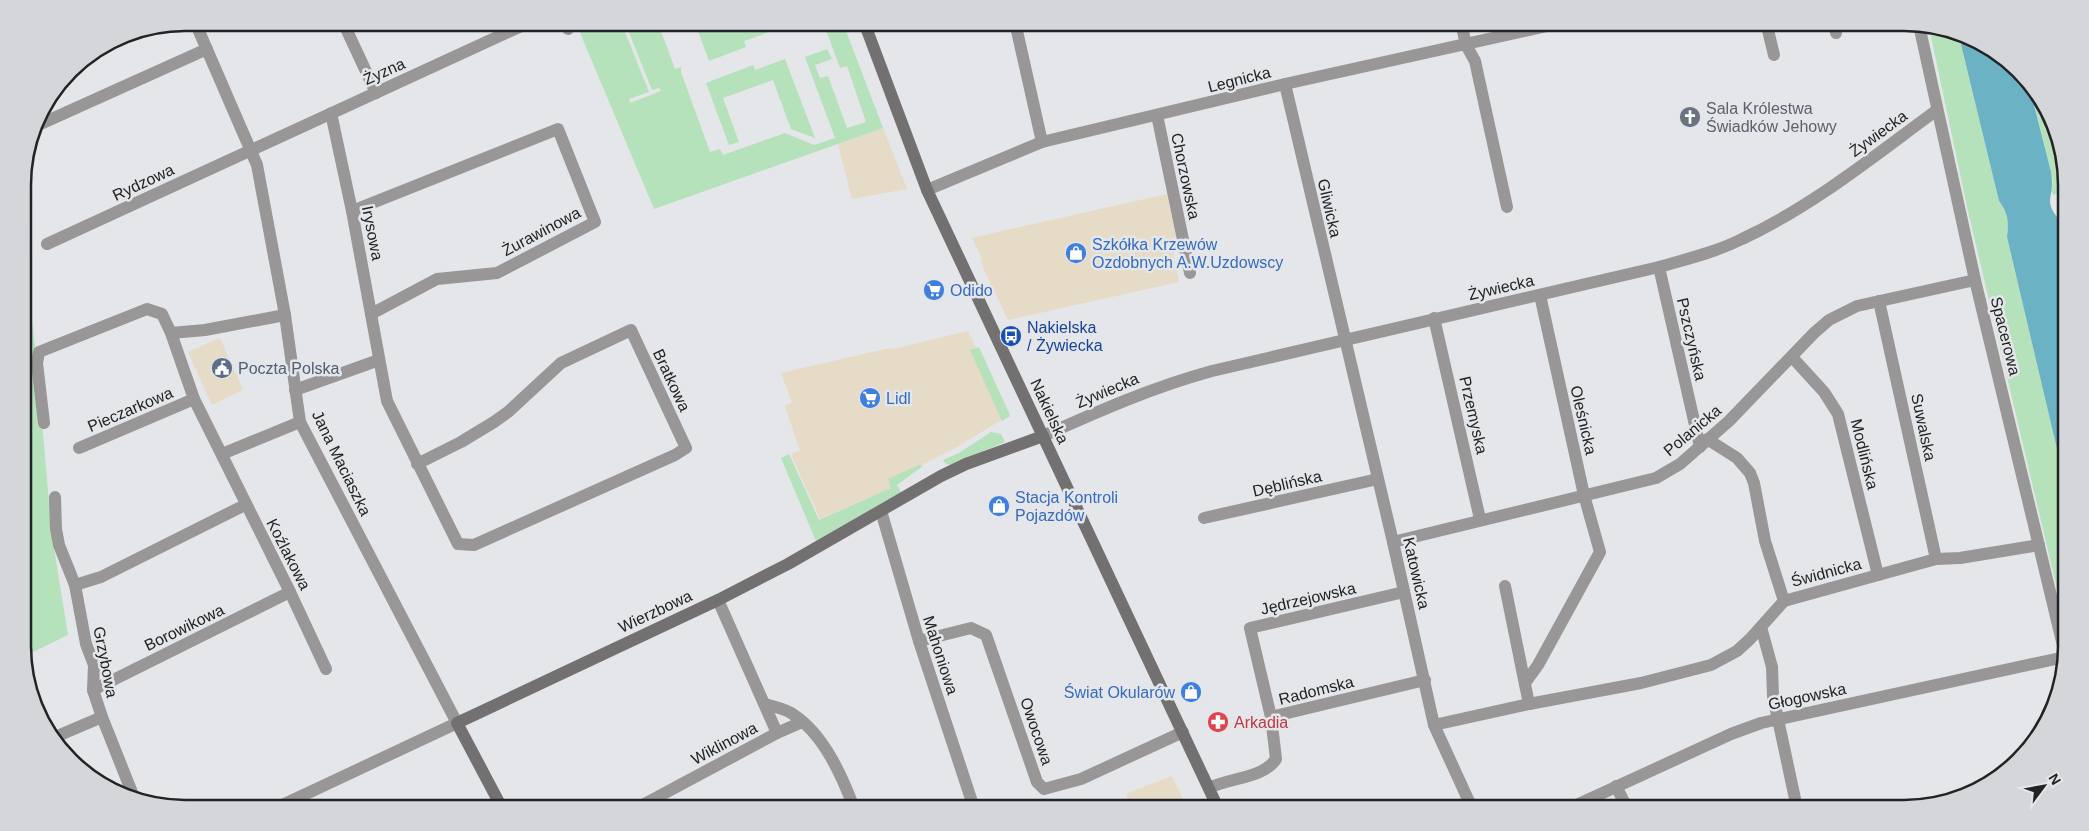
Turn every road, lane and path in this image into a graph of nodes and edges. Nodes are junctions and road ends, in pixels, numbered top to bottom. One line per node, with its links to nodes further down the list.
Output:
1 (199, 31): 11 (street, Jana Maciaszka)
2 (347, 31): 14 (street)
3 (510, 31): 14 (street, Żyzna)
4 (867, 31): 21 (main road, Nakielska)
5 (1017, 31): 19 (street)
6 (1463, 31): 10 (street)
7 (1526, 31): 10 (street, Legnicka)
8 (1768, 31): 12 (street)
9 (1921, 33): 15 (street, Spacerowa)
10 (1466, 45): 13 (street, Legnicka); 22 (street)
11 (207, 49): 18 (street); 20 (street, Jana Maciaszka)
12 (1774, 55)
13 (1285, 84): 17 (street, Legnicka); 34 (street, Gliwicka)
14 (376, 93): 16 (street, Żyzna)
15 (1937, 110): 25 (street, Żywiecka); 27 (street, Spacerowa)
16 (331, 113): 20 (street, Żyzna); 23 (street, Irysowa)
17 (1157, 115): 19 (street, Legnicka); 26 (street, Chorzowska)
18 (45, 122)
19 (1042, 142): 21 (street, Legnicka)
20 (252, 149): 24 (street, Rydzowa); 31 (street, Jana Maciaszka)
21 (927, 190): 42 (main road, Nakielska)
22 (1507, 207)
23 (352, 211): 30 (street, Irysowa); 30 (street, Żurawinowa)
24 (47, 244)
25 (1659, 267): 28 (street, Żywiecka); 43 (street, Pszczyńska)
26 (1190, 274)
27 (1975, 280): 29 (street, Polanicka); 57 (street, Spacerowa)
28 (1540, 294): 32 (street, Żywiecka); 49 (street, Oleśnicka)
29 (1879, 301): 35 (street, Polanicka); 58 (street, Suwalska)
30 (371, 314): 36 (street, Irysowa)
31 (285, 315): 33 (street); 37 (street, Jana Maciaszka)
32 (1434, 318): 34 (street, Żywiecka); 54 (street, Przemyska)
33 (171, 333): 38 (street, Koźlakowa); 41 (street, Koźlakowa)
34 (1344, 339): 42 (street, Żywiecka); 48 (street, Katowicka)
35 (1792, 357): 39 (street, Polanicka); 59 (street, Modlińska)
36 (379, 360): 37 (street); 47 (street, Irysowa)
37 (295, 390): 40 (street, Jana Maciaszka)
38 (194, 399): 44 (street, Pieczarkowa); 46 (street, Koźlakowa)
39 (1729, 421): 43 (street, Polanicka); 45 (street)
40 (300, 422): 46 (street); 80 (street, Jana Maciaszka)
41 (44, 423)
42 (1044, 436): 52 (main road, Wierzbowa); 82 (main road, Nakielska)
43 (1703, 443): 45 (street); 49 (street, Polanicka)
44 (79, 448)
45 (1730, 452): 65 (street)
46 (222, 454): 51 (street, Koźlakowa)
47 (417, 464): 56 (street, Irysowa); 56 (street, Bratkowa)
48 (1378, 479): 53 (street, Dęblińska); 55 (street, Katowicka)
49 (1584, 495): 54 (street, Polanicka); 72 (street, Oleśnicka)
50 (55, 497): 60 (street, Grzybowa)
51 (245, 504): 60 (street); 62 (street, Koźlakowa)
52 (881, 510): 64 (main road, Wierzbowa); 68 (street, Mahoniowa)
53 (1204, 518)
54 (1480, 519): 55 (street, Polanicka)
55 (1393, 542): 63 (street, Katowicka)
56 (458, 544)
57 (2039, 545): 58 (street, Świdnicka); 66 (street, Spacerowa)
58 (1936, 560): 59 (street, Świdnicka)
59 (1878, 575): 65 (street, Świdnicka)
60 (75, 585): 73 (street, Grzybowa)
61 (1505, 586): 72 (street)
62 (290, 592): 70 (street, Koźlakowa); 73 (street, Borowikowa)
63 (1404, 592): 71 (street, Katowicka); 77 (street, Jędrzejowska)
64 (718, 600): 74 (street, Wiklinowa); 80 (main road, Wierzbowa)
65 (1784, 601): 67 (street, Świdnicka)
66 (2058, 625)
67 (1761, 627): 75 (street, Świdnicka); 78 (street)
68 (919, 641): 82 (street, Owocowa); 97 (street, Mahoniowa)
69 (2057, 657): 78 (street, Głogowska)
70 (326, 669)
71 (1425, 680): 77 (street, Radomska); 81 (street, Katowicka)
72 (1525, 683): 75 (street)
73 (93, 690): 76 (street, Grzybowa)
74 (765, 704): 79 (street); 83 (street, Wiklinowa)
75 (1529, 704): 81 (street, Świdnicka)
76 (102, 717): 84 (street); 87 (street, Grzybowa)
77 (1271, 717): 86 (street, Radomska)
78 (1777, 719): 85 (street, Głogowska); 92 (street)
79 (802, 722): 83 (street); 96 (street)
80 (457, 723): 93 (street, Wierzbowa); 94 (main road, Jana Maciaszka)
81 (1434, 725): 89 (street, Katowicka)
82 (1182, 732): 86 (main road, Nakielska)
83 (777, 733): 95 (street, Wiklinowa)
84 (60, 736)
85 (1616, 786): 90 (street, Głogowska); 91 (street)
86 (1209, 788): 88 (main road, Nakielska)
87 (131, 790)
88 (1214, 799)
89 (1468, 799)
90 (1588, 799)
91 (1623, 799)
92 (1795, 799)
93 (293, 800)
94 (498, 800)
95 (652, 800)
96 (851, 800)
97 (971, 800)

